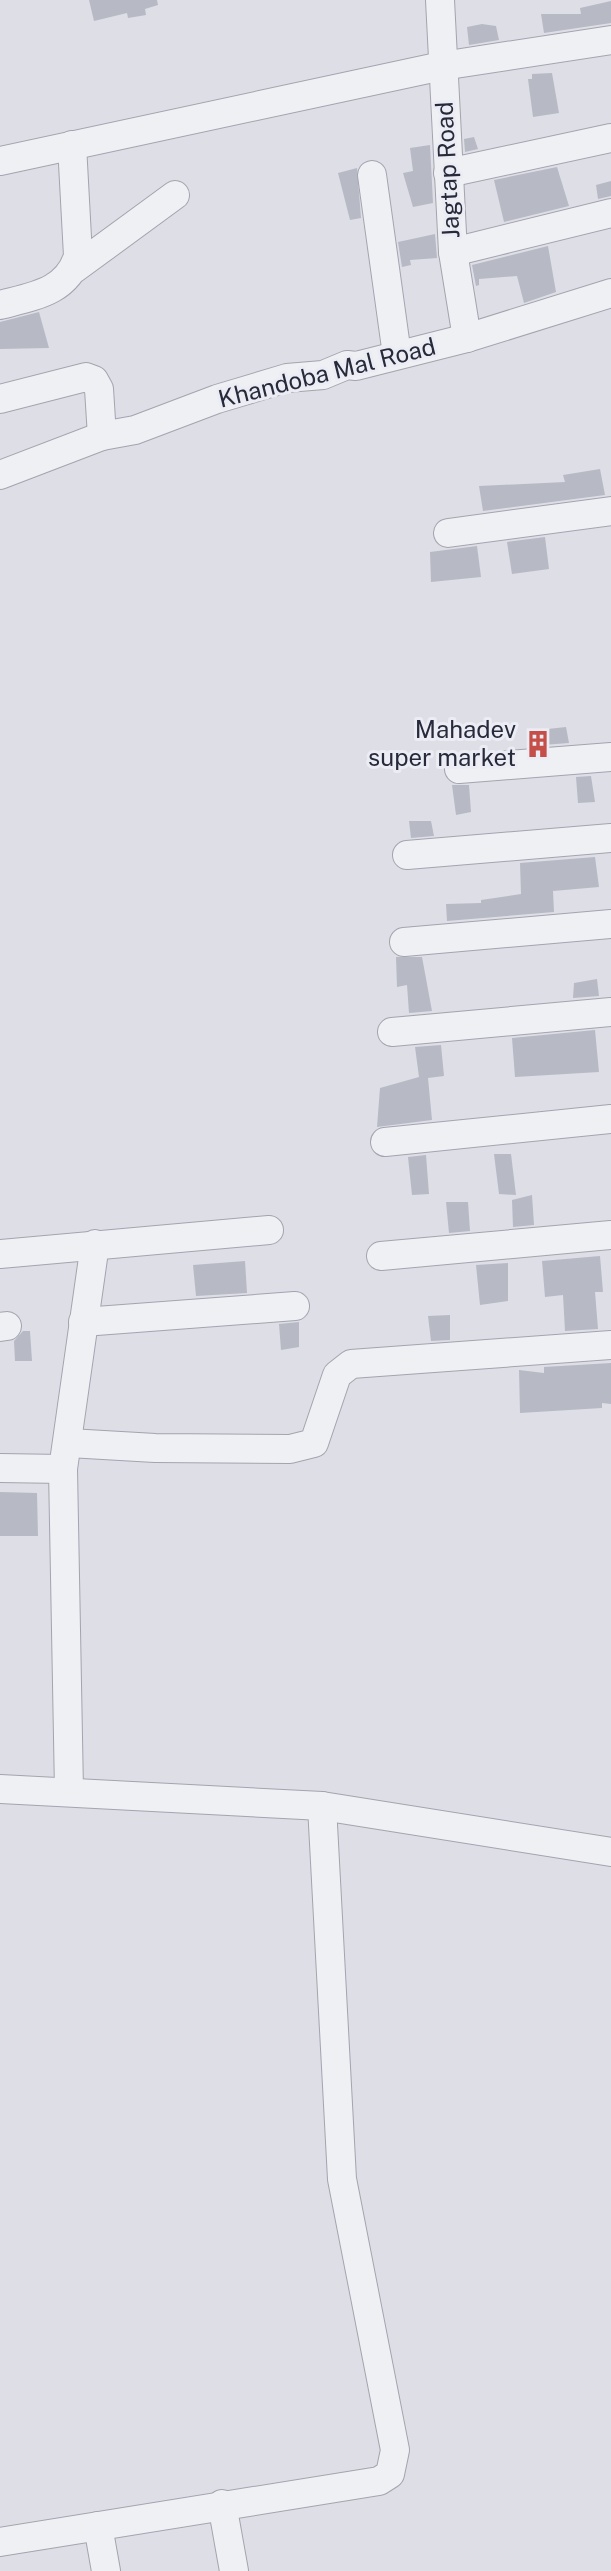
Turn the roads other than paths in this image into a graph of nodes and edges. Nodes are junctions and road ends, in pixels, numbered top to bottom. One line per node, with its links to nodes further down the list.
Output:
1 (440, 0): 3 (street, Jagtap Road)
2 (611, 40): 3 (street)
3 (442, 66): 5 (street); 7 (street, Jagtap Road)
4 (611, 138): 7 (street)
5 (72, 145): 6 (street); 12 (street)
6 (0, 161)
7 (448, 173): 11 (street, Jagtap Road)
8 (372, 175): 16 (street)
9 (175, 195): 12 (street)
10 (611, 213): 11 (street)
11 (453, 252): 15 (street, Jagtap Road)
12 (74, 269): 14 (street)
13 (611, 293): 15 (street, Khandoba Mal Road)
14 (0, 305)
15 (467, 338): 16 (street, Khandoba Mal Road)
16 (397, 355): 18 (street, Khandoba Mal Road)
17 (0, 399): 18 (street)
18 (102, 436): 19 (street, Khandoba Mal Road)
19 (0, 475)
20 (611, 511): 21 (street)
21 (448, 533)
22 (611, 757): 23 (street)
23 (459, 769)
24 (611, 838): 25 (street)
25 (407, 855)
26 (611, 924): 27 (street)
27 (404, 942)
28 (611, 1012): 29 (street)
29 (392, 1032)
30 (611, 1119): 31 (street)
31 (385, 1142)
32 (269, 1230): 34 (street)
33 (611, 1235): 36 (street)
34 (95, 1244): 35 (street); 38 (street)
35 (0, 1254)
36 (381, 1256)
37 (295, 1306): 38 (street)
38 (83, 1322): 40 (street)
39 (611, 1345): 40 (street)
40 (66, 1456): 41 (street); 43 (street)
41 (0, 1468)
42 (0, 1789): 43 (street)
43 (69, 1791): 44 (street)
44 (322, 1806): 45 (street); 46 (street)
45 (611, 1852)
46 (222, 2504): 47 (street); 50 (street)
47 (98, 2526): 48 (street); 49 (street)
48 (0, 2542)
49 (106, 2571)
50 (234, 2571)

